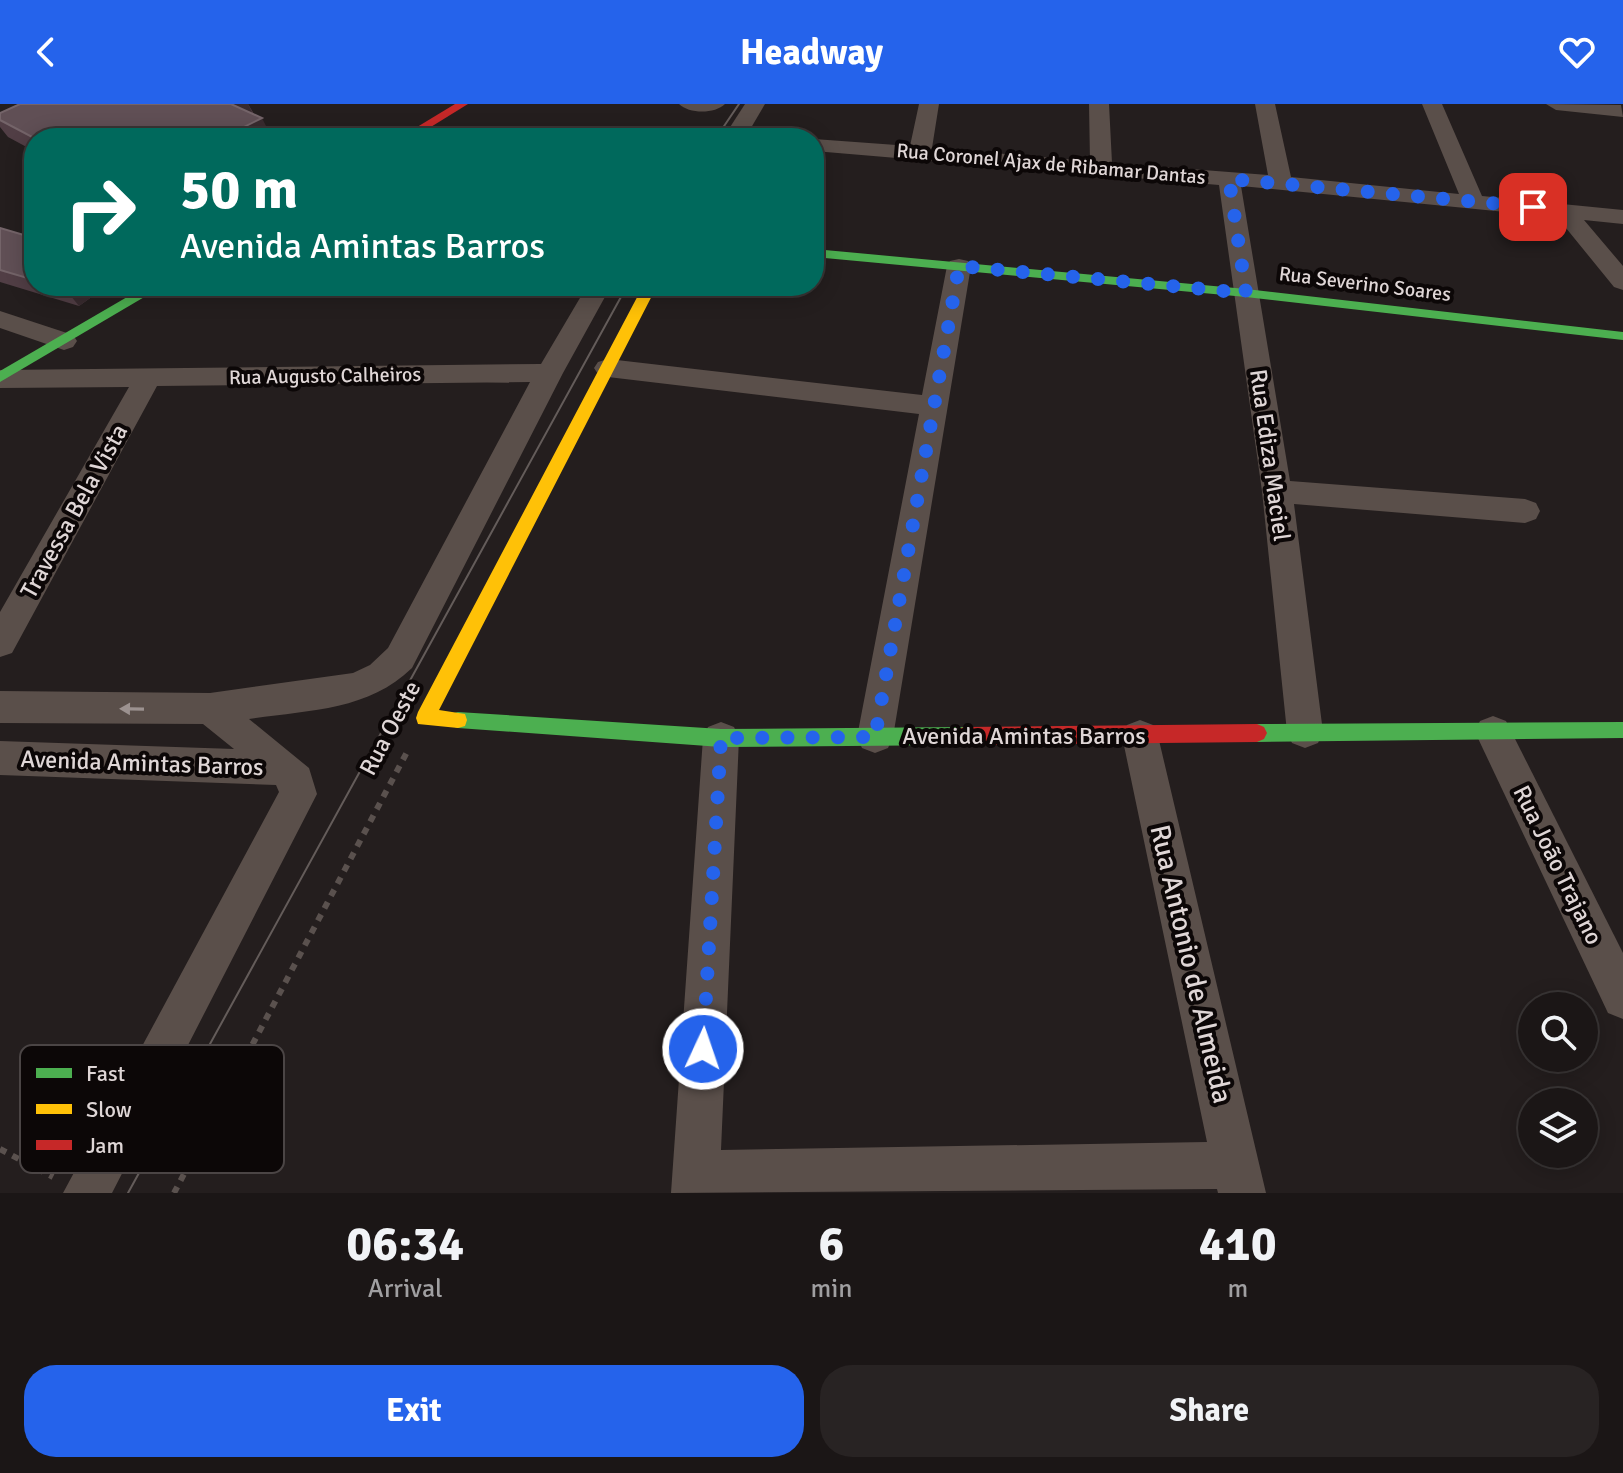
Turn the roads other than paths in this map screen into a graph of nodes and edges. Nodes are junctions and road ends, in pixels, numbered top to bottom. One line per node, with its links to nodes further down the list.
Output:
1 (463, 104): 11 (street)
2 (689, 104): 3 (street)
3 (715, 104)
4 (755, 104): 12 (street)
5 (929, 104): 14 (street)
6 (1099, 104): 15 (street)
7 (1265, 104): 17 (street)
8 (1432, 104): 18 (street)
9 (1556, 104): 10 (street)
10 (1621, 110)
11 (422, 128)
12 (740, 128)
13 (824, 146): 14 (street, Rua Coronel Ajax de Ribamar Dantas)
14 (920, 153): 15 (street, Rua Coronel Ajax de Ribamar Dantas)
15 (1101, 169): 16 (street, Rua Coronel Ajax de Ribamar Dantas)
16 (1229, 179): 17 (street, Rua Coronel Ajax de Ribamar Dantas); 24 (street, Rua Ediza Maciel)
17 (1281, 183): 18 (street, Rua Coronel Ajax de Ribamar Dantas)
18 (1473, 201): 19 (street, Rua Coronel Ajax de Ribamar Dantas)
19 (1564, 211): 20 (street, Rua Coronel Ajax de Ribamar Dantas); 23 (street)
20 (1623, 217)
21 (824, 254): 22 (street, Rua Severino Soares)
22 (959, 266): 24 (street, Rua Severino Soares); 35 (street)
23 (1623, 282)
24 (1246, 293): 29 (street, Rua Severino Soares); 36 (street, Rua Ediza Maciel)
25 (139, 296): 30 (street)
26 (593, 296): 32 (street)
27 (645, 296): 31 (street, Rua Oeste)
28 (0, 319): 30 (street)
29 (1623, 336)
30 (64, 341): 33 (street)
31 (608, 368): 35 (street); 41 (street, Rua Oeste)
32 (549, 373): 34 (street, Rua Augusto Calheiros); 40 (street)
33 (0, 378): 34 (street, Rua Augusto Calheiros)
34 (148, 378): 38 (street, Travessa Bela Vista)
35 (934, 406): 46 (street)
36 (1277, 491): 37 (street); 43 (street, Rua Ediza Maciel)
37 (1525, 511)
38 (0, 643)
39 (0, 707): 40 (street, one-way to 39)
40 (210, 709): 49 (street, Avenida Amintas Barros)
41 (425, 718): 47 (street, Avenida Amintas Barros)
42 (1623, 730): 44 (street, Avenida Amintas Barros)
43 (1305, 732): 44 (street, Avenida Amintas Barros); 45 (street, Avenida Amintas Barros)
44 (1493, 732): 50 (street, Rua João Trajano)
45 (1140, 736): 46 (street, Avenida Amintas Barros); 52 (street, Rua Antonio de Almeida)
46 (875, 737): 47 (street, Avenida Amintas Barros)
47 (721, 738): 53 (street)
48 (0, 758): 49 (street, Avenida Amintas Barros)
49 (285, 768): 51 (street)
50 (1623, 998)
51 (153, 1045)
52 (1239, 1179): 53 (street)
53 (695, 1183)

